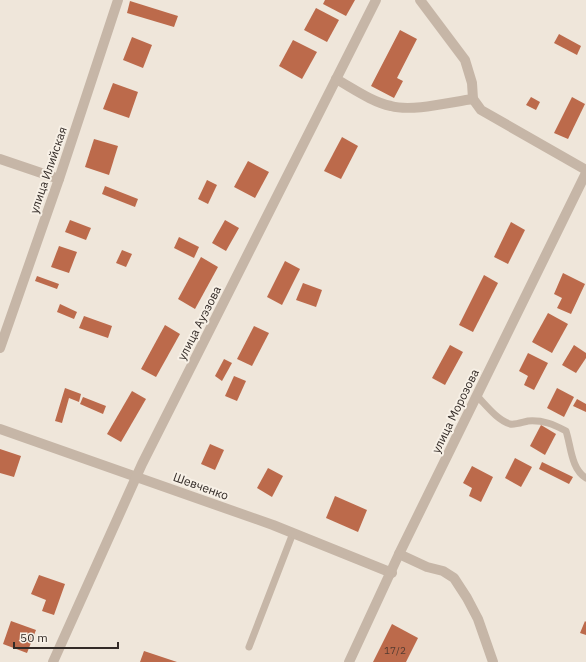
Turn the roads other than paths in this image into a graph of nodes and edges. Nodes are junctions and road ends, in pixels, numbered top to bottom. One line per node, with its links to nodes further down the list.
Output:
1 (118, 0): 8 (street, улица Илийская)
2 (376, 0): 4 (street, улица Ауэзова)
3 (420, 0): 5 (street)
4 (336, 80): 5 (street); 12 (street, улица Ауэзова)
5 (473, 99): 7 (street)
6 (0, 159): 8 (street)
7 (586, 171): 10 (street, улица Морозова)
8 (59, 179): 9 (street, улица Илийская)
9 (0, 348)
10 (477, 396): 13 (lane); 15 (street, улица Морозова)
11 (0, 429): 12 (street, Шевченко)
12 (136, 477): 14 (street, Шевченко); 18 (street, улица Ауэзова)
13 (586, 478)
14 (293, 533): 16 (street, Шевченко); 17 (lane)
15 (399, 554): 16 (street, улица Морозова); 20 (street)
16 (392, 573): 19 (street, улица Морозова)
17 (249, 647)
18 (53, 662)
19 (349, 662)
20 (492, 662)

